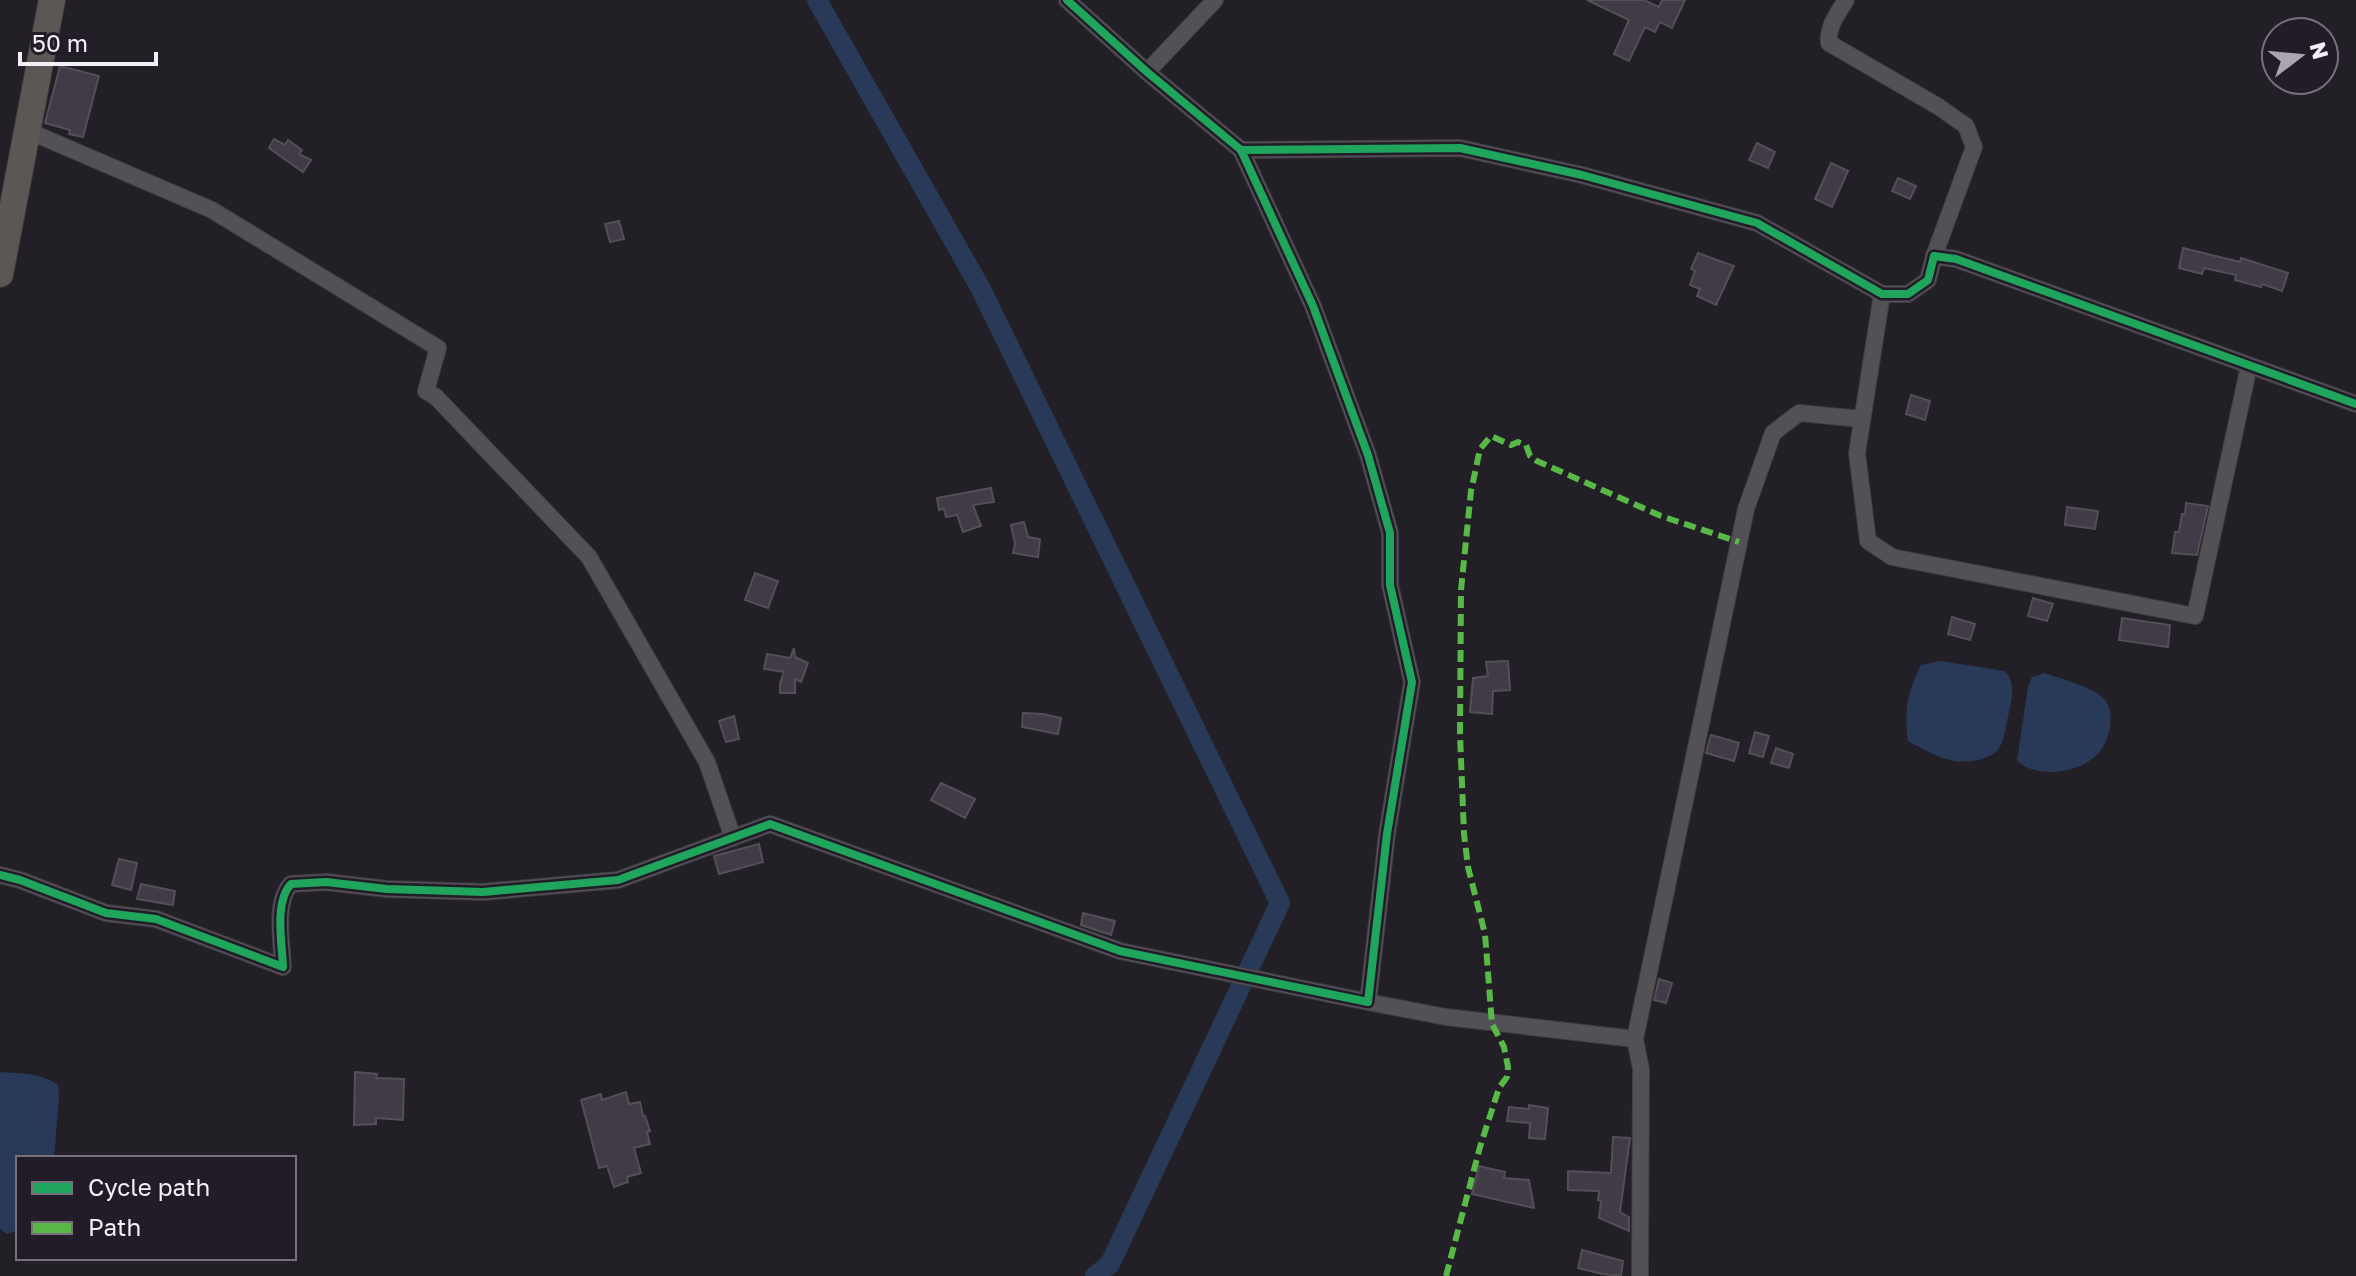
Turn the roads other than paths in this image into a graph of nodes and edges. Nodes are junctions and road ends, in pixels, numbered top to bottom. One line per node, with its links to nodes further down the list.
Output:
1 (52, 0): 6 (main road)
2 (1067, 0): 5 (street)
3 (1215, 0): 5 (street)
4 (1846, 0): 8 (street)
5 (1147, 72): 7 (street)
6 (26, 130): 9 (main road); 14 (street)
7 (1241, 150): 10 (street); 16 (street)
8 (1934, 256): 10 (street); 11 (street)
9 (0, 274)
10 (1882, 294): 13 (street)
11 (2249, 366): 12 (street); 13 (street)
12 (2356, 404)
13 (1862, 419): 17 (street)
14 (733, 838): 15 (street); 16 (street)
15 (0, 875)
16 (1368, 1002): 17 (street)
17 (1635, 1039): 18 (street)
18 (1640, 1276)

